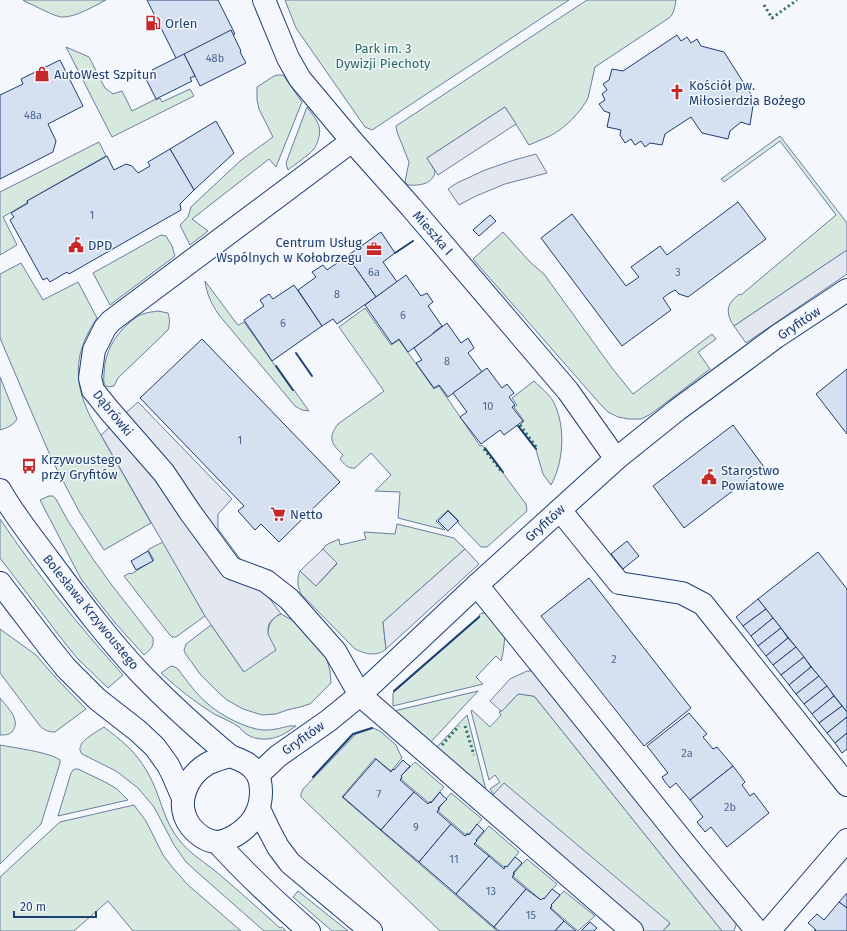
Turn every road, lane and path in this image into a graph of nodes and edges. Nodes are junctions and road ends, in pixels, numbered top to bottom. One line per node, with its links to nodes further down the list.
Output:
1 (264, 0): 2 (street, Mieszka I)
2 (352, 141): 4 (street, Mieszka I); 9 (street, Dąbrówki)
3 (847, 290): 4 (street, Gryfitów)
4 (616, 459): 6 (street, Gryfitów)
5 (0, 490): 10 (street, Bolesława Krzywoustego)
6 (560, 510): 8 (street, Gryfitów); 12 (street)
7 (0, 583): 13 (street)
8 (477, 585): 9 (street, Gryfitów); 20 (street)
9 (360, 695): 11 (street, Gryfitów); 19 (street, Dąbrówki)
10 (230, 756): 11 (street); 13 (street)
11 (258, 775): 14 (street)
12 (847, 785)
13 (183, 798): 16 (street)
14 (259, 809): 16 (street); 18 (street)
15 (847, 840): 21 (street)
16 (217, 842): 17 (street)
17 (309, 931)
18 (370, 931)
19 (632, 931)
20 (757, 931)
21 (769, 931)

